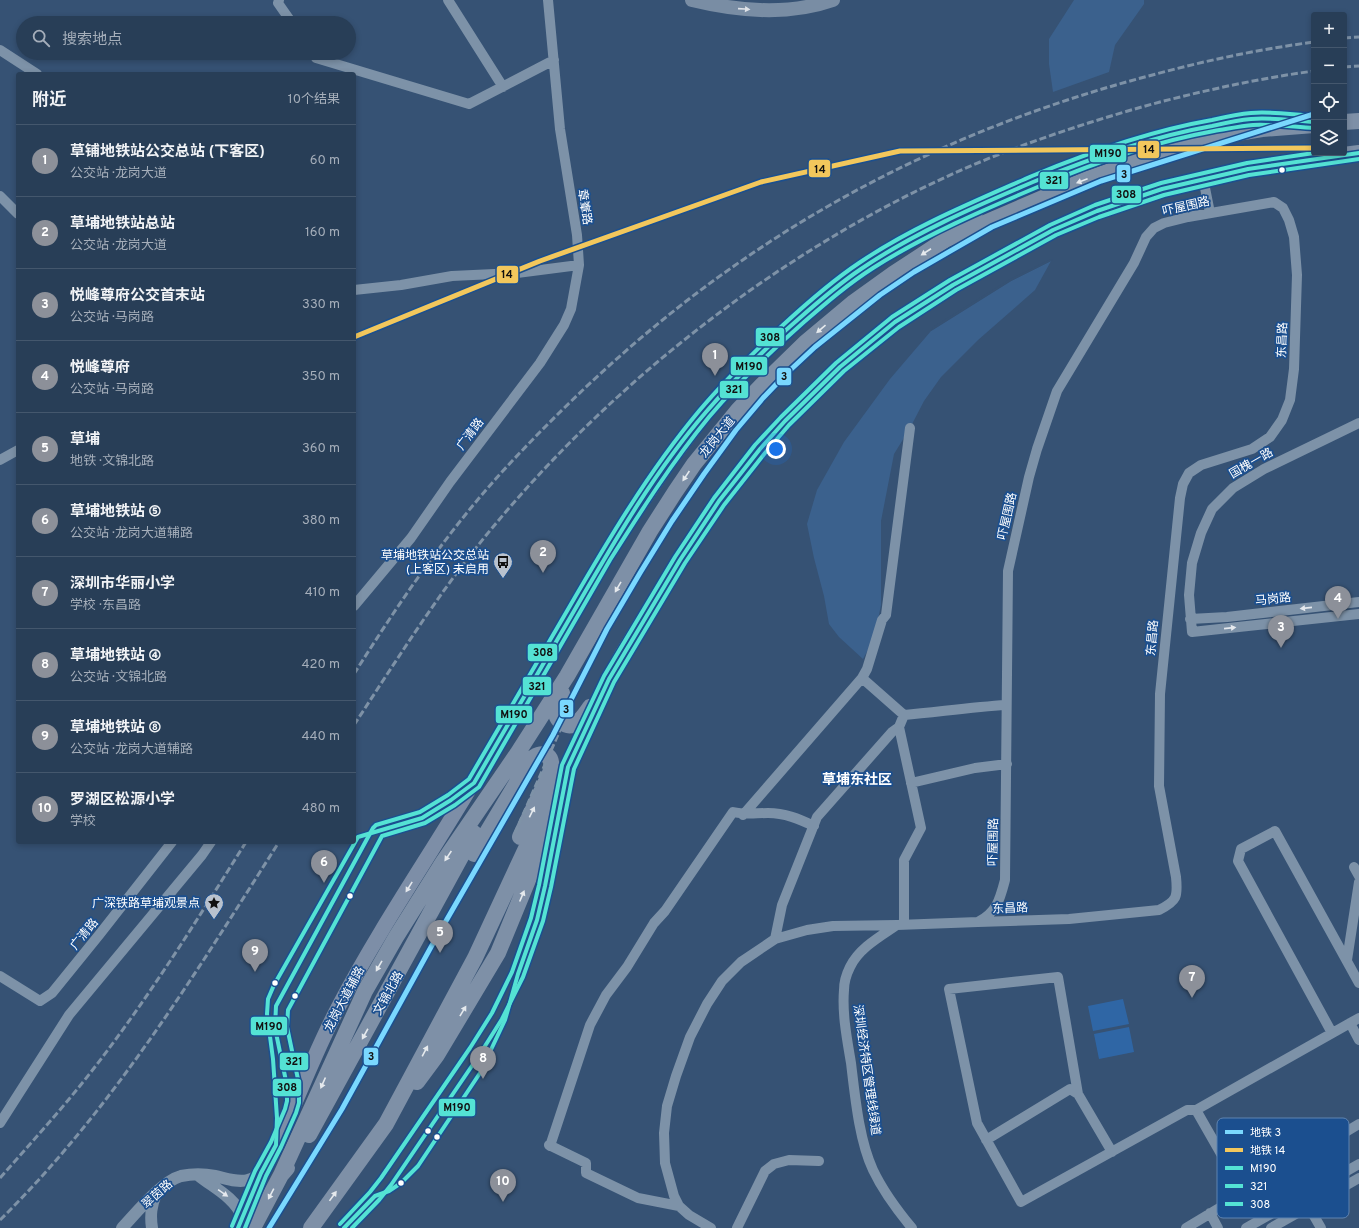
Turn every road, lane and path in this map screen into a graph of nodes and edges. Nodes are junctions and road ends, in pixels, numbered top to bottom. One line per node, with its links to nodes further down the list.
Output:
1 (279, 0): 6 (street)
2 (448, 0): 11 (street)
3 (548, 0): 9 (street, 章輋路)
4 (692, 0): 5 (main road, one-way to 5)
5 (833, 0)
6 (287, 16)
7 (0, 50): 10 (street)
8 (323, 60): 11 (street)
9 (554, 60): 11 (street); 24 (street, 章輋路)
10 (34, 72)
11 (502, 87)
12 (1359, 121): 13 (highway)
13 (1347, 122)
14 (1311, 123): 23 (highway, 龙岗大道, one-way to 23)
15 (1311, 123): 19 (main road, 龙岗大道)
16 (1359, 153): 17 (highway)
17 (1203, 178): 21 (street); 37 (highway)
18 (0, 196): 20 (street)
19 (980, 206): 23 (highway); 44 (main road, 龙岗大道)
20 (16, 212)
21 (1210, 213): 22 (street, 吓屋围路); 38 (street, 吓屋围路)
22 (1294, 237): 53 (street, 东昌路)
23 (945, 240): 35 (highway, 龙岗大道, one-way to 35)
24 (579, 265): 25 (street); 31 (street, 广清路)
25 (356, 290)
26 (1359, 423): 33 (street, 国槐一路)
27 (910, 428): 36 (street)
28 (16, 451): 29 (street)
29 (0, 460)
30 (1359, 602): 33 (street, 马岗路, one-way to 33)
31 (356, 604)
32 (1359, 614): 34 (street, 马岗路, one-way to 32)
33 (1190, 619): 34 (street, 国槐一路)
34 (1192, 632)
35 (567, 676): 37 (highway); 41 (highway, 龙岗大道)
36 (862, 678): 39 (street); 46 (street)
37 (609, 679): 43 (highway)
38 (1006, 705): 39 (street); 42 (street, 吓屋围路)
39 (904, 715): 40 (street)
40 (899, 727): 45 (street); 47 (street)
41 (517, 754): 57 (highway, 文锦北路); 79 (highway, one-way to 79)
42 (1007, 764): 45 (street); 53 (street, 吓屋围路)
43 (568, 768): 60 (highway); 68 (highway, one-way to 43)
44 (474, 783): 77 (main road, 龙岗大道辅路, one-way to 77)
45 (910, 783): 54 (street)
46 (742, 815): 47 (street); 83 (street)
47 (814, 826): 55 (street)
48 (170, 844): 58 (street, 广清路)
49 (210, 844): 67 (street)
50 (1354, 866): 51 (street)
51 (1359, 876)
52 (1359, 882): 56 (street)
53 (978, 922): 54 (street)
54 (901, 925): 55 (street); 96 (street, 深圳经济特区管理线绿道)
55 (775, 939): 83 (street)
56 (1347, 960): 59 (street); 63 (street)
57 (400, 971): 60 (highway, one-way to 57); 79 (highway, 文锦北路, one-way to 79)
58 (0, 976)
59 (1359, 983)
60 (458, 990): 68 (highway, one-way to 60)
61 (1359, 1018): 62 (street)
62 (1350, 1023): 63 (street); 64 (street)
63 (1332, 1033): 66 (street)
64 (1359, 1040)
65 (1078, 1094): 71 (street); 71 (street); 73 (street)
66 (1196, 1110): 72 (street); 73 (street)
67 (0, 1123)
68 (386, 1124): 93 (highway, one-way to 68)
69 (1359, 1124): 70 (street)
70 (1349, 1130)
71 (986, 1140): 73 (street)
72 (1217, 1147)
73 (1112, 1152)
74 (819, 1161): 95 (street)
75 (1359, 1164): 76 (street)
76 (1349, 1170)
77 (261, 1173): 78 (street, 翠茵路); 89 (main road, 龙岗大道辅路)
78 (198, 1176): 82 (street, 翠茵路); 89 (street, one-way to 89)
79 (281, 1176): 92 (highway, 文锦北路, one-way to 92)
80 (1359, 1178): 81 (street)
81 (1349, 1184)
82 (158, 1190): 90 (street, 翠茵路); 91 (street)
83 (679, 1206): 94 (street)
84 (1217, 1209): 85 (street)
85 (1210, 1213): 97 (street); 98 (street)
86 (1264, 1218): 99 (street)
87 (1290, 1218): 100 (street)
88 (1315, 1218): 101 (street)
89 (240, 1222)
90 (122, 1228)
91 (152, 1228)
92 (252, 1228)
93 (311, 1228)
94 (711, 1228)
95 (738, 1228)
96 (912, 1228)
97 (1186, 1228)
98 (1218, 1228)
99 (1246, 1228)
100 (1272, 1228)
101 (1321, 1228)

